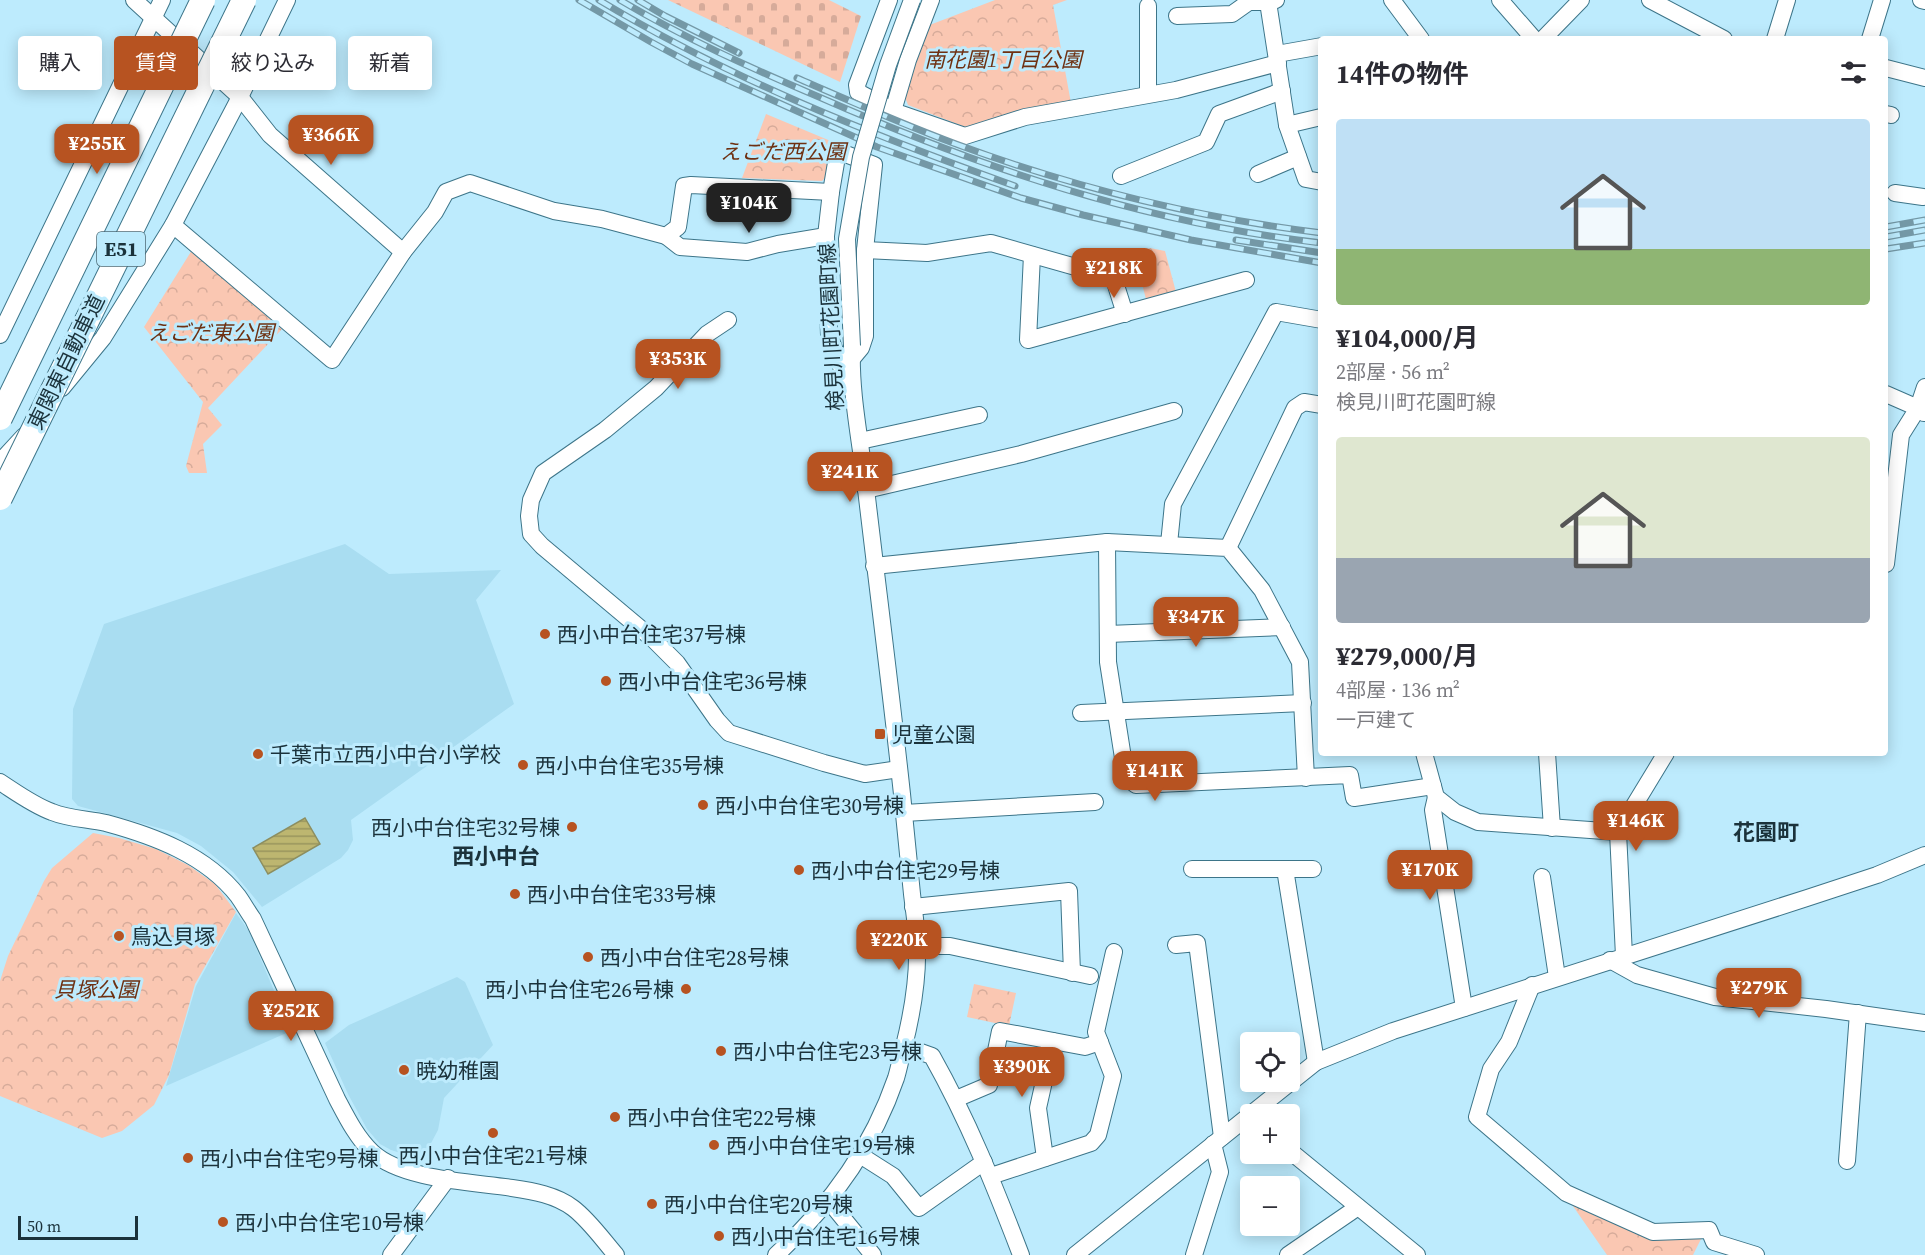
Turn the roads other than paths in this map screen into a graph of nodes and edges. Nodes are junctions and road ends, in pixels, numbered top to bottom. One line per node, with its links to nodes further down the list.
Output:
1 (134, 0): 19 (street)
2 (162, 0): 19 (street)
3 (203, 0): 62 (highway, 東関東自動車道 / E51, bridge)
4 (244, 0): 66 (highway, 東関東自動車道 / E51, bridge)
5 (287, 0): 32 (street)
6 (889, 0): 33 (street)
7 (912, 0): 54 (street, 検見川町花園町線, bridge)
8 (931, 0): 33 (street)
9 (1392, 0): 20 (street)
10 (1500, 0): 21 (street)
11 (1581, 0): 22 (street)
12 (1650, 0): 23 (street)
13 (1787, 0): 24 (street)
14 (1882, 0): 25 (street)
15 (1248, 1): 16 (street); 18 (street)
16 (1272, 1): 27 (street)
17 (1148, 6): 31 (street)
18 (1177, 16)
19 (154, 17): 32 (street); 53 (street)
20 (1419, 36)
21 (1531, 36)
22 (1546, 36)
23 (1718, 36)
24 (1777, 36)
25 (1870, 36)
26 (1318, 47): 27 (street)
27 (1277, 58): 30 (street); 31 (street)
28 (1888, 69): 29 (street)
29 (1925, 78)
30 (1282, 91): 35 (street); 38 (street)
31 (1148, 94): 33 (street)
32 (240, 97): 43 (street); 47 (street)
33 (893, 111)
34 (1318, 118): 35 (street)
35 (1287, 125): 36 (street)
36 (1298, 157): 37 (street); 39 (street)
37 (1258, 174)
38 (1121, 176)
39 (1318, 181)
40 (831, 192): 44 (street); 45 (street); 46 (street)
41 (1895, 193): 42 (street)
42 (1921, 199)
43 (173, 225): 47 (street); 64 (street)
44 (666, 236): 45 (street); 47 (street)
45 (826, 236): 58 (street)
46 (865, 250): 48 (street); 54 (street)
47 (403, 252)
48 (1032, 255): 50 (street); 50 (street)
49 (1246, 280): 50 (street)
50 (1125, 314)
51 (1318, 319): 68 (street)
52 (728, 320): 80 (street)
53 (0, 335)
54 (851, 353): 58 (street, 検見川町花園町線)
55 (1925, 387): 60 (street)
56 (1888, 395): 60 (street)
57 (1318, 404): 70 (street)
58 (856, 406): 63 (street, 検見川町花園町線)
59 (1174, 411): 65 (street)
60 (1922, 411): 69 (street)
61 (979, 415): 63 (street)
62 (0, 418)
63 (860, 441): 65 (street, 検見川町花園町線)
64 (0, 462)
65 (866, 490): 71 (street, 検見川町花園町線)
66 (0, 498)
67 (1107, 542): 68 (street); 71 (street); 73 (street)
68 (1169, 544): 70 (street)
69 (1888, 546)
70 (1227, 548): 72 (street)
71 (874, 566): 80 (street, 検見川町花園町線)
72 (1282, 627): 73 (street); 74 (street)
73 (1108, 634): 75 (street)
74 (1303, 703): 75 (street); 81 (street)
75 (1117, 711): 76 (street); 81 (street)
76 (1081, 713)
77 (1426, 756): 83 (street)
78 (1547, 756): 86 (street)
79 (1664, 756): 87 (street)
80 (899, 769): 85 (street, 検見川町花園町線)
81 (1306, 778): 83 (street)
82 (0, 782): 118 (street)
83 (1435, 791): 86 (street); 102 (street)
84 (1095, 802): 85 (street)
85 (904, 813): 93 (street, 検見川町花園町線)
86 (1552, 828): 87 (street)
87 (1618, 832): 97 (street)
88 (1925, 855): 97 (street)
89 (1192, 869): 90 (street)
90 (1285, 869): 91 (street); 108 (street)
91 (1313, 869)
92 (1542, 877): 100 (street)
93 (913, 907): 95 (street, 検見川町花園町線); 98 (street)
94 (1176, 945): 112 (street)
95 (917, 946): 98 (street); 107 (street, 検見川町花園町線)
96 (1114, 952): 106 (street)
97 (1617, 958): 100 (street); 103 (street)
98 (1072, 973): 99 (street)
99 (1090, 976)
100 (1557, 977): 101 (street)
101 (1532, 985): 102 (street); 130 (street)
102 (1464, 1008): 108 (street)
103 (1858, 1013): 104 (street); 116 (street)
104 (1925, 1023)
105 (1053, 1041): 106 (street); 109 (street); 114 (street)
106 (1100, 1042): 114 (street)
107 (904, 1046): 109 (street); 113 (street, 検見川町花園町線)
108 (1316, 1062): 110 (street)
109 (956, 1099): 117 (street)
110 (1265, 1104)
111 (1240, 1123): 112 (street)
112 (1217, 1140): 126 (street); 127 (street)
113 (860, 1155): 117 (street); 119 (street, 検見川町花園町線)
114 (1045, 1158): 117 (street)
115 (1300, 1159): 120 (street)
116 (1847, 1161)
117 (988, 1169): 125 (street)
118 (448, 1178): 121 (street); 122 (street)
119 (829, 1201): 123 (street, 検見川町花園町線); 124 (street)
120 (1358, 1207): 128 (street); 129 (street)
121 (392, 1255)
122 (616, 1255)
123 (776, 1255)
124 (873, 1255)
125 (1021, 1255)
126 (1075, 1255)
127 (1194, 1255)
128 (1288, 1255)
129 (1417, 1255)
130 (1756, 1255)

